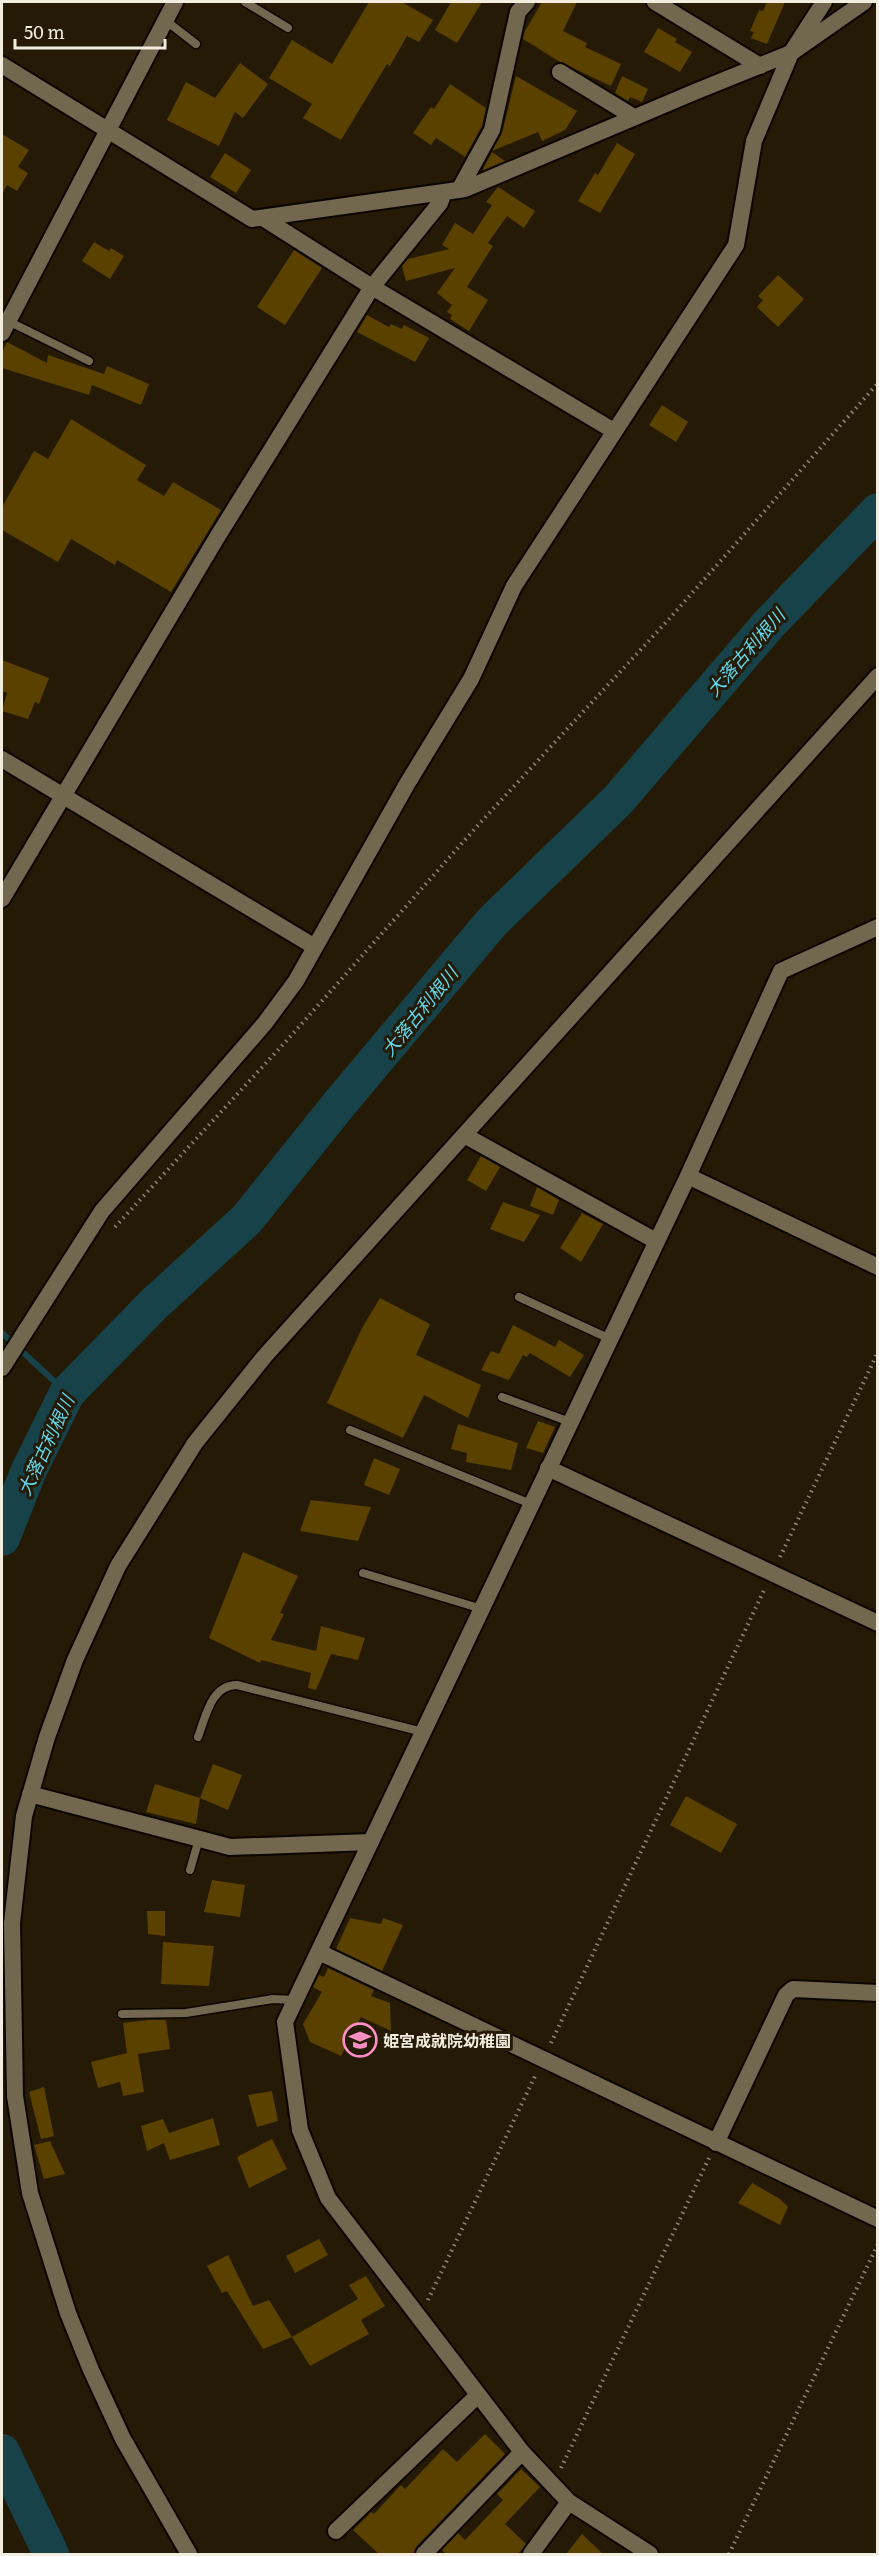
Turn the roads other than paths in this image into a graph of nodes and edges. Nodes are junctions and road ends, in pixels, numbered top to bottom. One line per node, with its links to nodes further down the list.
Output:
1 (175, 2): 7 (street)
2 (245, 2): 8 (lane)
3 (527, 2): 16 (street)
4 (655, 2): 12 (street)
5 (824, 2): 10 (street)
6 (864, 2): 10 (street)
7 (165, 20): 9 (lane); 15 (street)
8 (288, 28)
9 (196, 44)
10 (791, 53): 12 (street); 21 (street)
11 (2, 65): 15 (street)
12 (760, 66): 14 (street)
13 (560, 72): 14 (street)
14 (634, 117): 16 (street)
15 (107, 131): 17 (street); 19 (street)
16 (452, 191): 17 (street); 18 (street)
17 (263, 218): 18 (street)
18 (372, 287): 21 (street); 24 (street)
19 (5, 327): 20 (lane)
20 (89, 362)
21 (614, 431): 27 (street)
22 (878, 676): 28 (street)
23 (2, 759): 24 (street)
24 (64, 796): 25 (street); 27 (street)
25 (2, 899)
26 (878, 927): 29 (street)
27 (315, 947): 34 (street)
28 (464, 1135): 30 (street); 45 (street)
29 (688, 1176): 30 (street); 31 (street)
30 (656, 1241): 33 (street)
31 (878, 1267)
32 (519, 1297): 33 (lane)
33 (610, 1339): 36 (street)
34 (2, 1367)
35 (502, 1397): 36 (lane)
36 (570, 1422): 38 (street)
37 (350, 1430): 39 (lane)
38 (548, 1468): 39 (street); 42 (street)
39 (531, 1504): 41 (street)
40 (363, 1574): 41 (lane)
41 (482, 1609): 43 (street)
42 (878, 1623)
43 (423, 1732): 44 (lane); 47 (street)
44 (198, 1737)
45 (30, 1794): 46 (street); 59 (street)
46 (199, 1839): 47 (street); 48 (lane)
47 (371, 1842): 49 (street)
48 (190, 1870)
49 (319, 1952): 51 (street); 53 (street)
50 (878, 1993): 53 (street)
51 (295, 2000): 52 (lane); 55 (street)
52 (122, 2014)
53 (716, 2143): 54 (street)
54 (878, 2219)
55 (477, 2396): 56 (street); 58 (street)
56 (522, 2452): 57 (street); 60 (street)
57 (569, 2502): 61 (street); 62 (street)
58 (336, 2531)
59 (189, 2554)
60 (424, 2554)
61 (531, 2554)
62 (650, 2554)

